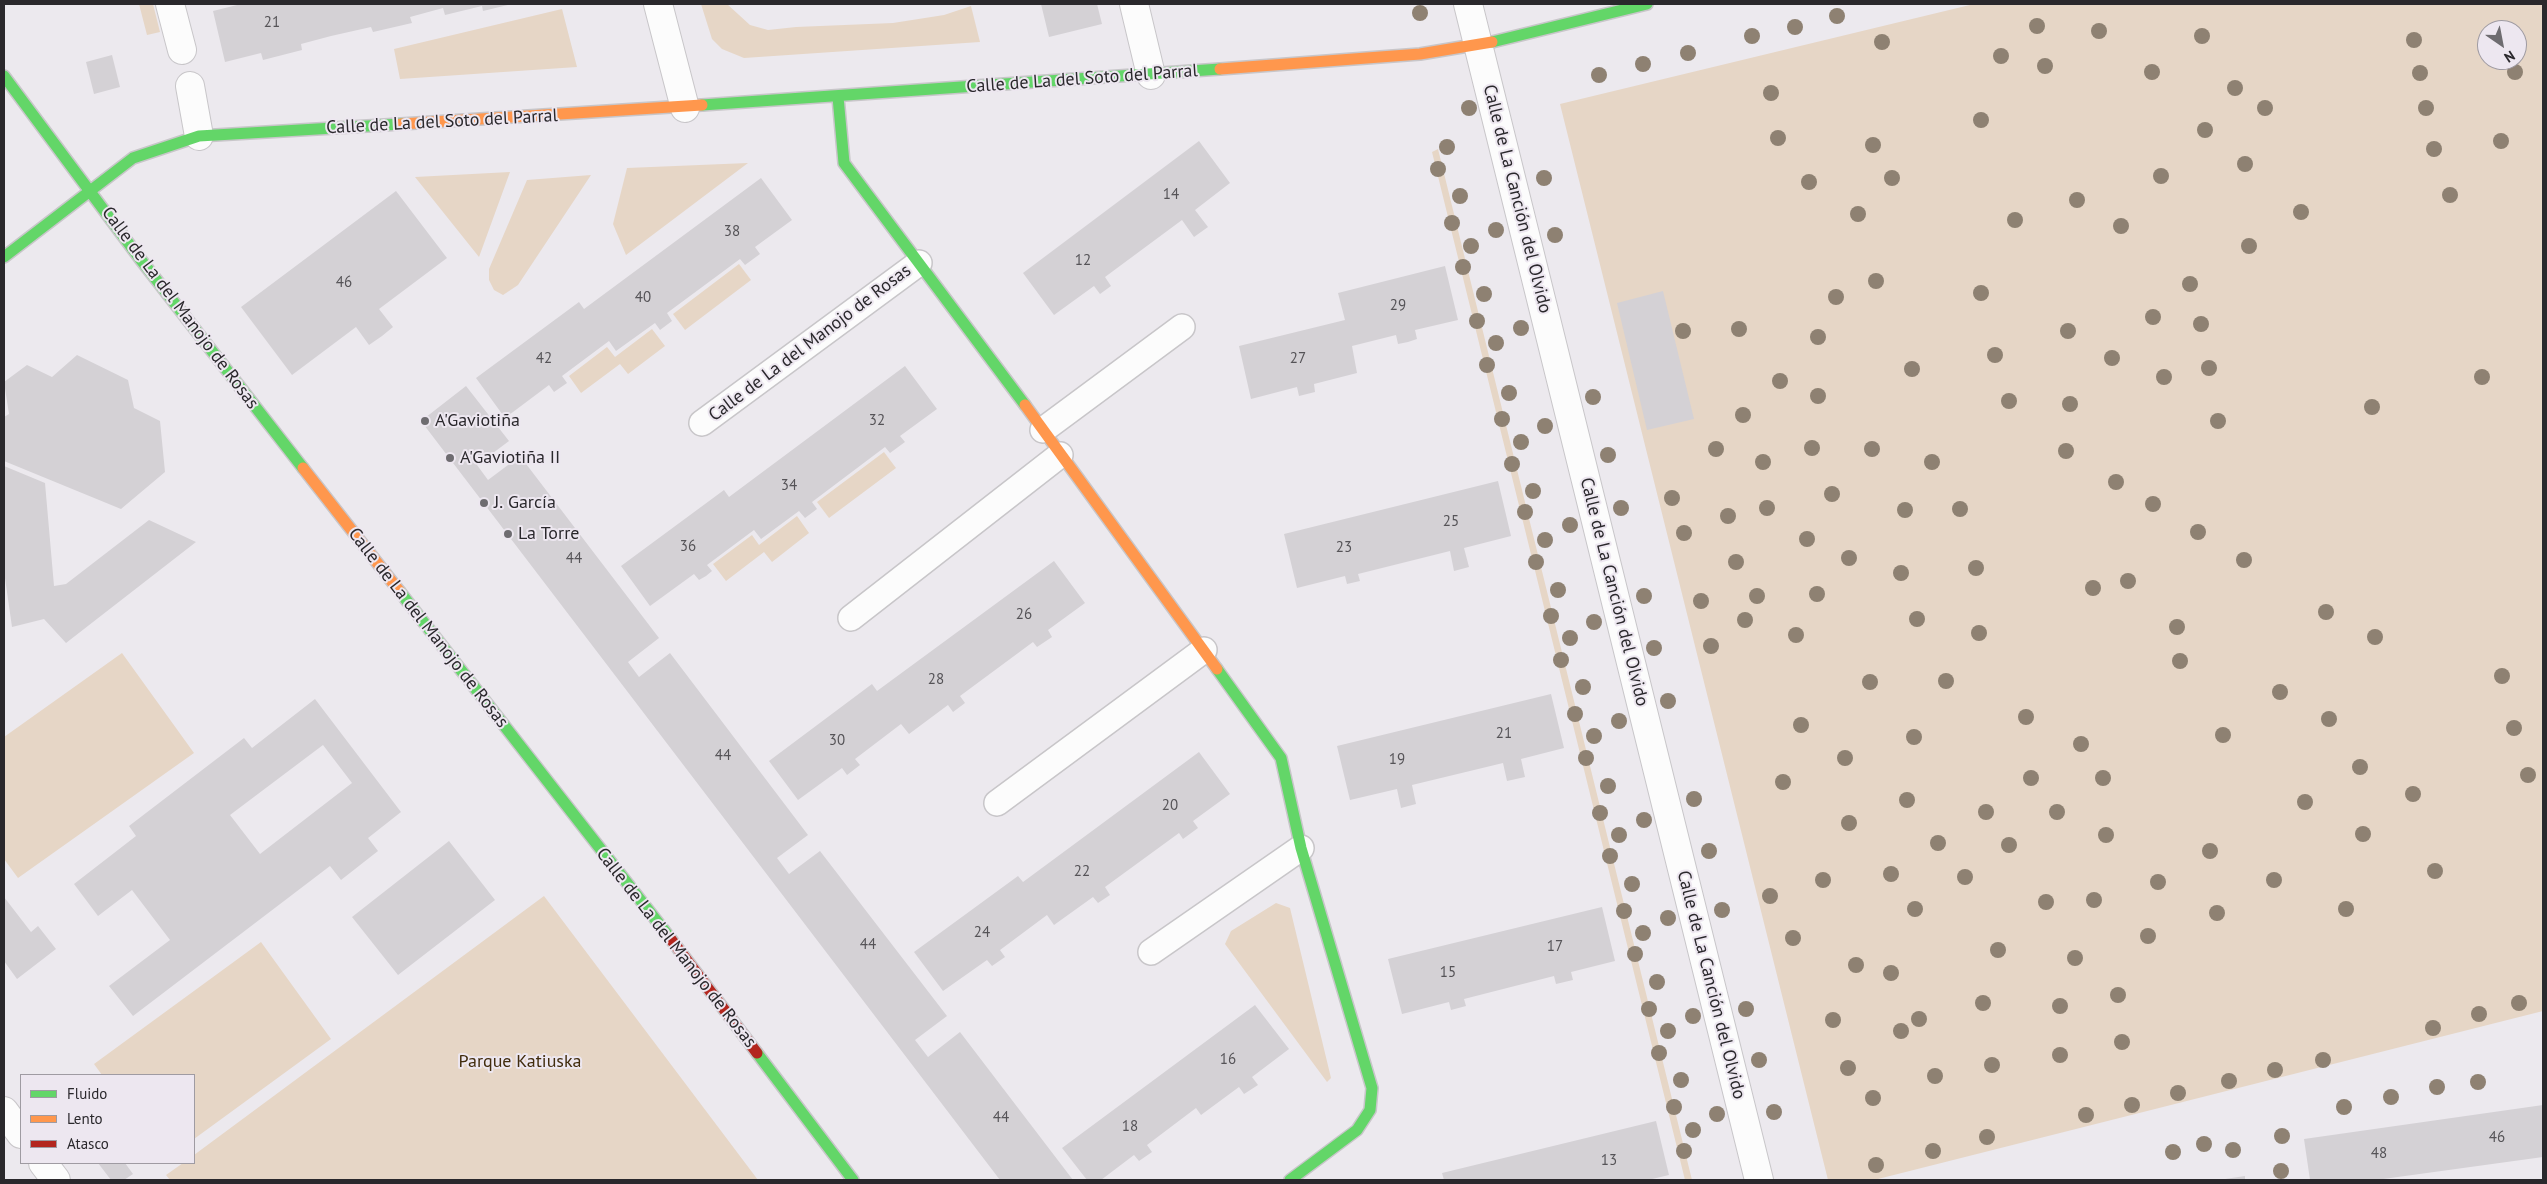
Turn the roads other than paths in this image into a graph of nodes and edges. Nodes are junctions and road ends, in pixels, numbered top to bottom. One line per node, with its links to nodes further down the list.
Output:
1 (170, 4): 7 (street)
2 (658, 4): 12 (street)
3 (1134, 4): 8 (street)
4 (1468, 4): 6 (street, Calle de La Canción del Olvido)
5 (1647, 4): 6 (street, Calle de La del Soto del Parral)
6 (1479, 46): 8 (street, Calle de La del Soto del Parral); 32 (street, Calle de La Canción del Olvido)
7 (182, 50)
8 (1151, 75): 11 (street, Calle de La del Soto del Parral)
9 (4, 76): 14 (street, Calle de La del Manojo de Rosas)
10 (190, 86): 13 (street)
11 (838, 97): 12 (street, Calle de La del Soto del Parral); 16 (street, Calle de La del Manojo de Rosas)
12 (685, 108): 13 (street, Calle de La del Soto del Parral)
13 (199, 136): 14 (street, Calle de La del Soto del Parral)
14 (90, 189): 15 (street, Calle de La del Soto del Parral); 30 (street, Calle de La del Manojo de Rosas)
15 (4, 256)
16 (919, 263): 18 (lane, Calle de La del Manojo de Rosas); 19 (street, Calle de La del Manojo de Rosas)
17 (1182, 327): 19 (lane)
18 (702, 424)
19 (1043, 430): 20 (street, Calle de La del Manojo de Rosas)
20 (1060, 455): 21 (lane); 22 (street, Calle de La del Manojo de Rosas)
21 (851, 618)
22 (1204, 650): 23 (lane); 24 (street, Calle de La del Manojo de Rosas)
23 (997, 803)
24 (1301, 848): 25 (lane); 31 (street, Calle de La del Manojo de Rosas)
25 (1151, 952)
26 (4, 1111): 27 (street)
27 (20, 1133)
28 (44, 1164): 29 (street)
29 (56, 1180)
30 (853, 1180)
31 (1290, 1180)
32 (1759, 1180)

